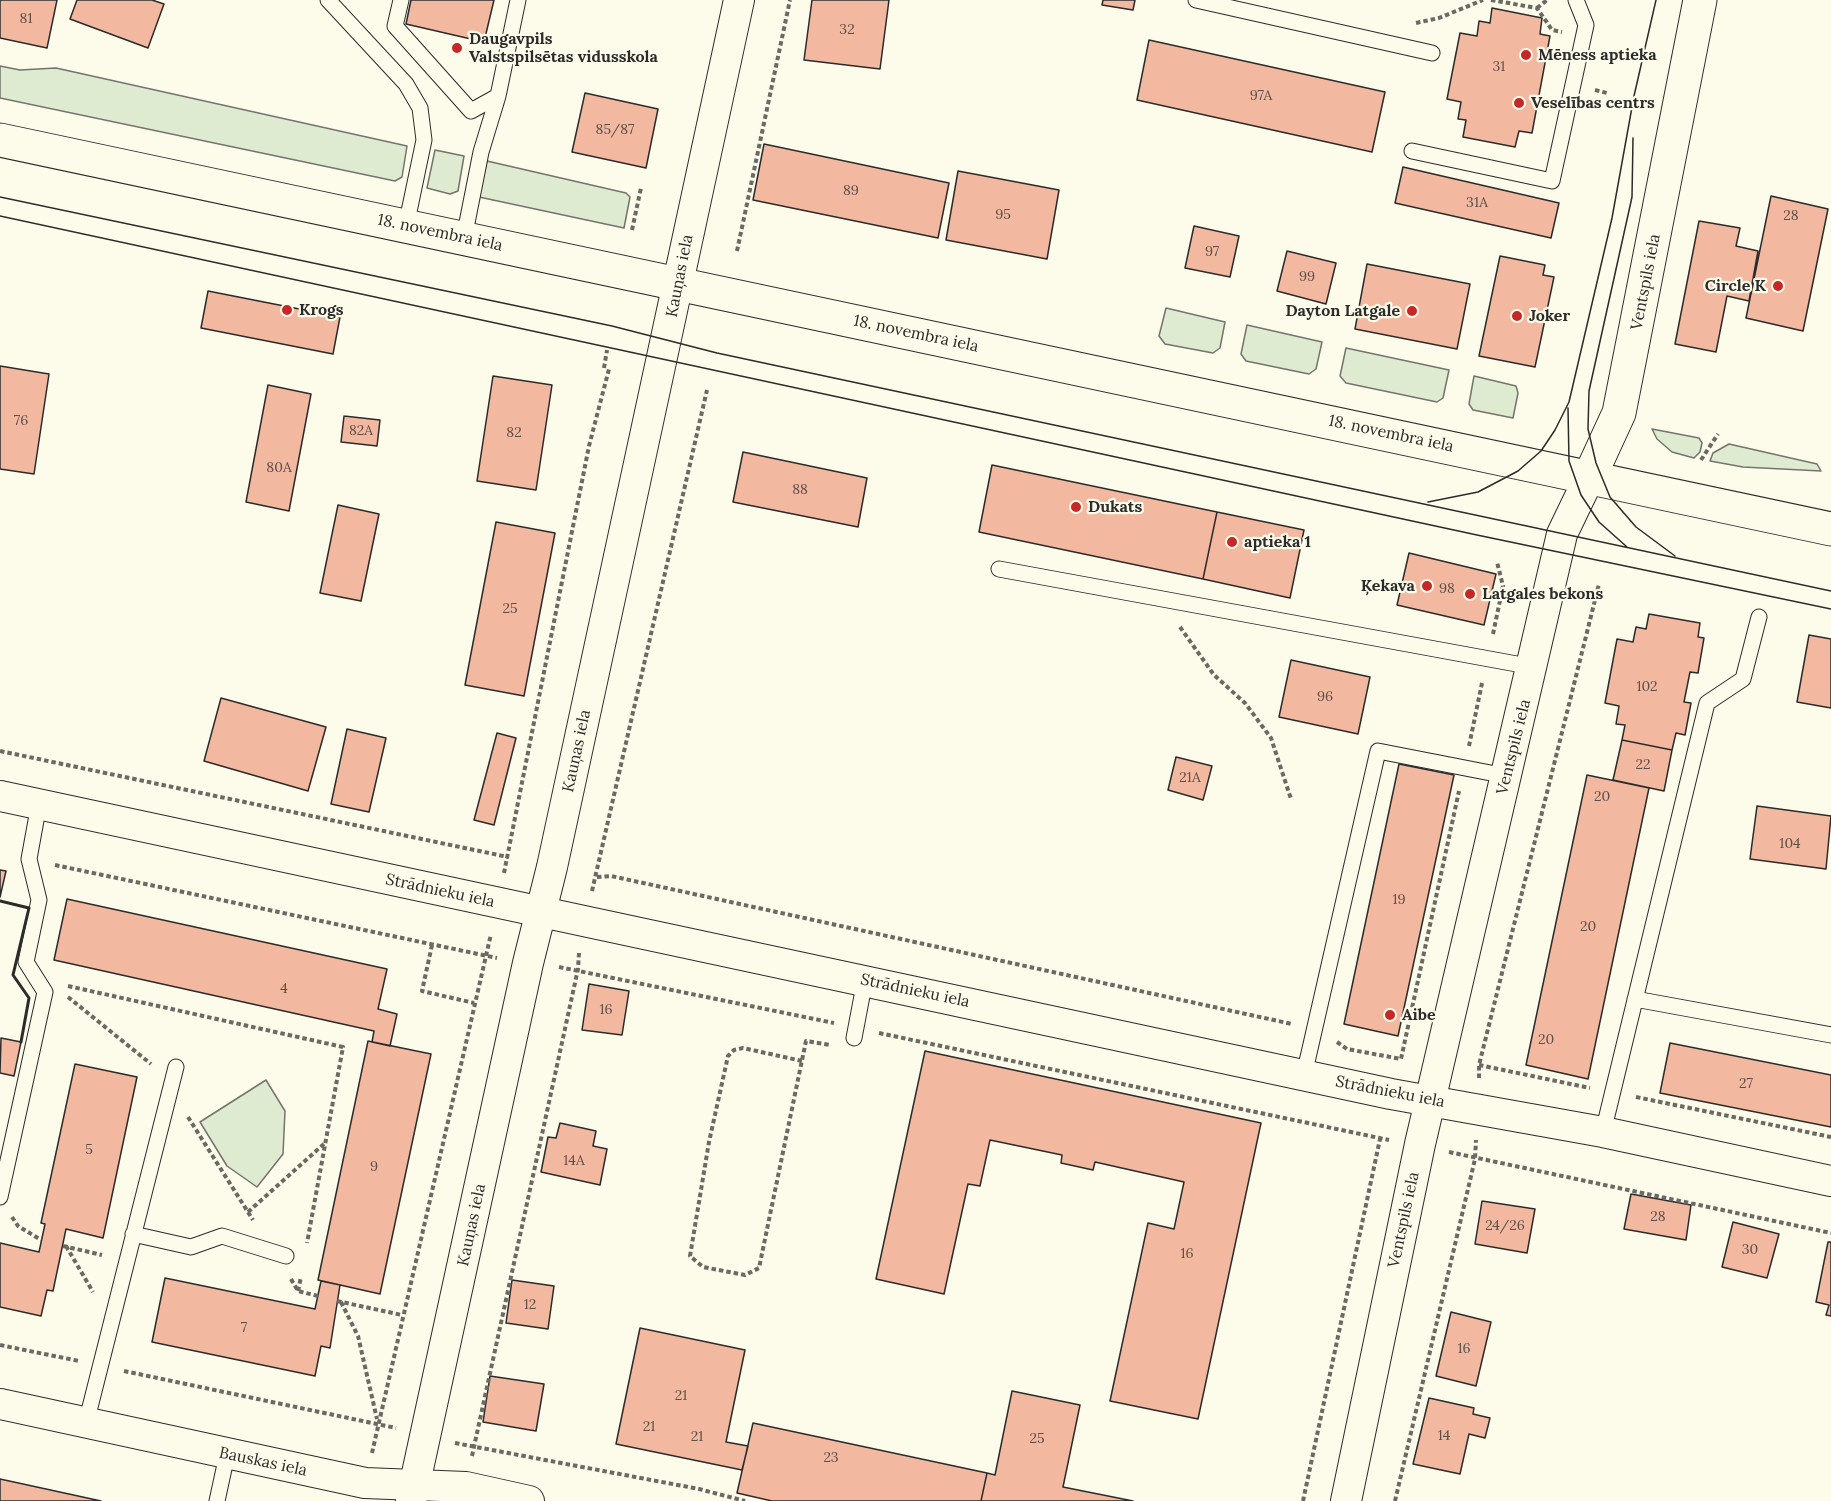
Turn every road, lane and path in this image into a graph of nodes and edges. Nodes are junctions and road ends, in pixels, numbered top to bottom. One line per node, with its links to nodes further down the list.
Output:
1 (328, 0): 20 (lane)
2 (401, 0): 16 (lane)
3 (518, 0): 16 (lane)
4 (739, 0): 24 (street, Kauņas iela)
5 (790, 0): 23 (path)
6 (1196, 0): 15 (lane)
7 (1482, 0): 13 (path)
8 (1491, 0): 12 (path)
9 (1547, 0): 12 (path)
10 (1576, 0): 18 (lane)
11 (1700, 0): 29 (main road, Ventspils iela)
12 (1537, 8): 14 (path)
13 (1407, 24)
14 (1552, 30)
15 (1432, 53)
16 (498, 96): 22 (lane)
17 (0, 140): 20 (main road, 18. novembra iela)
18 (1412, 151)
19 (641, 188): 21 (path)
20 (406, 226): 22 (main road, 18. novembra iela)
21 (632, 230)
22 (464, 238): 24 (main road, 18. novembra iela)
23 (737, 251)
24 (680, 283): 29 (main road, 18. novembra iela); 49 (street, Kauņas iela)
25 (607, 350): 44 (path)
26 (707, 390): 47 (path)
27 (1718, 434): 28 (path)
28 (1701, 460)
29 (1590, 476): 30 (main road, 18. novembra iela); 37 (street, Ventspils iela)
30 (1831, 529)
31 (1497, 562): 36 (path)
32 (999, 569): 34 (lane)
33 (1599, 584): 67 (path)
34 (1162, 598): 36 (lane); 42 (path)
35 (1759, 617): 60 (lane)
36 (1488, 658): 37 (lane); 39 (path)
37 (1533, 666): 40 (street, Ventspils iela)
38 (0, 751): 44 (path)
39 (1464, 768): 40 (lane); 62 (lane); 62 (path)
40 (1506, 776): 71 (street, Ventspils iela)
41 (0, 796): 43 (street, Strādnieku iela)
42 (1291, 799)
43 (39, 804): 45 (lane); 49 (street, Strādnieku iela)
44 (508, 857): 46 (path)
45 (29, 859): 51 (path); 55 (lane)
46 (504, 874)
47 (597, 877): 48 (path); 62 (path)
48 (592, 892)
49 (542, 912): 58 (street, Strādnieku iela); 99 (street, Kauņas iela)
50 (490, 934): 53 (path)
51 (432, 945): 53 (path); 61 (path)
52 (579, 951): 57 (path)
53 (485, 956): 54 (path); 61 (path)
54 (506, 960)
55 (26, 962): 76 (lane); 77 (path)
56 (552, 967): 57 (path)
57 (578, 969): 63 (path); 100 (path)
58 (865, 980): 63 (lane); 68 (street, Strādnieku iela)
59 (67, 996): 69 (path)
60 (1635, 999): 64 (lane); 70 (lane)
61 (474, 1003): 92 (path)
62 (1315, 1029): 68 (lane)
63 (854, 1033): 75 (path)
64 (1831, 1035)
65 (840, 1047): 66 (path)
66 (802, 1060): 66 (path)
67 (1479, 1065): 70 (path); 72 (path)
68 (1304, 1075): 71 (street, Strādnieku iela)
69 (172, 1079): 82 (path); 84 (lane)
70 (1612, 1093): 73 (lane); 74 (path)
71 (1431, 1100): 72 (street, Strādnieku iela); 78 (street, Ventspils iela)
72 (1477, 1109): 73 (street, Strādnieku iela); 79 (path)
73 (1603, 1132): 80 (street, Strādnieku iela)
74 (1831, 1137)
75 (1380, 1138): 78 (path); 108 (path)
76 (6, 1139): 81 (lane)
77 (326, 1142): 82 (path); 86 (path)
78 (1420, 1144): 79 (path); 109 (street, Ventspils iela)
79 (1475, 1159): 83 (path); 110 (path)
80 (1831, 1181)
81 (3, 1202): 85 (path)
82 (248, 1212): 87 (path)
83 (1831, 1233)
84 (133, 1234): 87 (lane); 88 (lane)
85 (41, 1240)
86 (307, 1245)
87 (280, 1254): 90 (path)
88 (126, 1261): 93 (lane); 93 (path)
89 (302, 1268): 90 (path)
90 (298, 1291): 91 (path)
91 (318, 1296)
92 (402, 1315): 98 (path); 98 (path)
93 (112, 1323): 95 (lane)
94 (0, 1345): 95 (path)
95 (100, 1366): 97 (lane); 98 (path)
96 (0, 1404): 97 (street, Bauskas iela)
97 (86, 1423): 101 (street, Bauskas iela)
98 (378, 1423): 99 (path); 102 (path)
99 (427, 1436): 100 (path); 104 (street, Kauņas iela)
100 (473, 1447): 103 (path); 107 (path)
101 (226, 1455): 104 (street, Bauskas iela); 105 (lane)
102 (372, 1456)
103 (471, 1463)
104 (413, 1493): 106 (street, Bauskas iela)
105 (217, 1501)
106 (529, 1501)
107 (746, 1501)
108 (1304, 1501)
109 (1346, 1501)
110 (1395, 1501)

